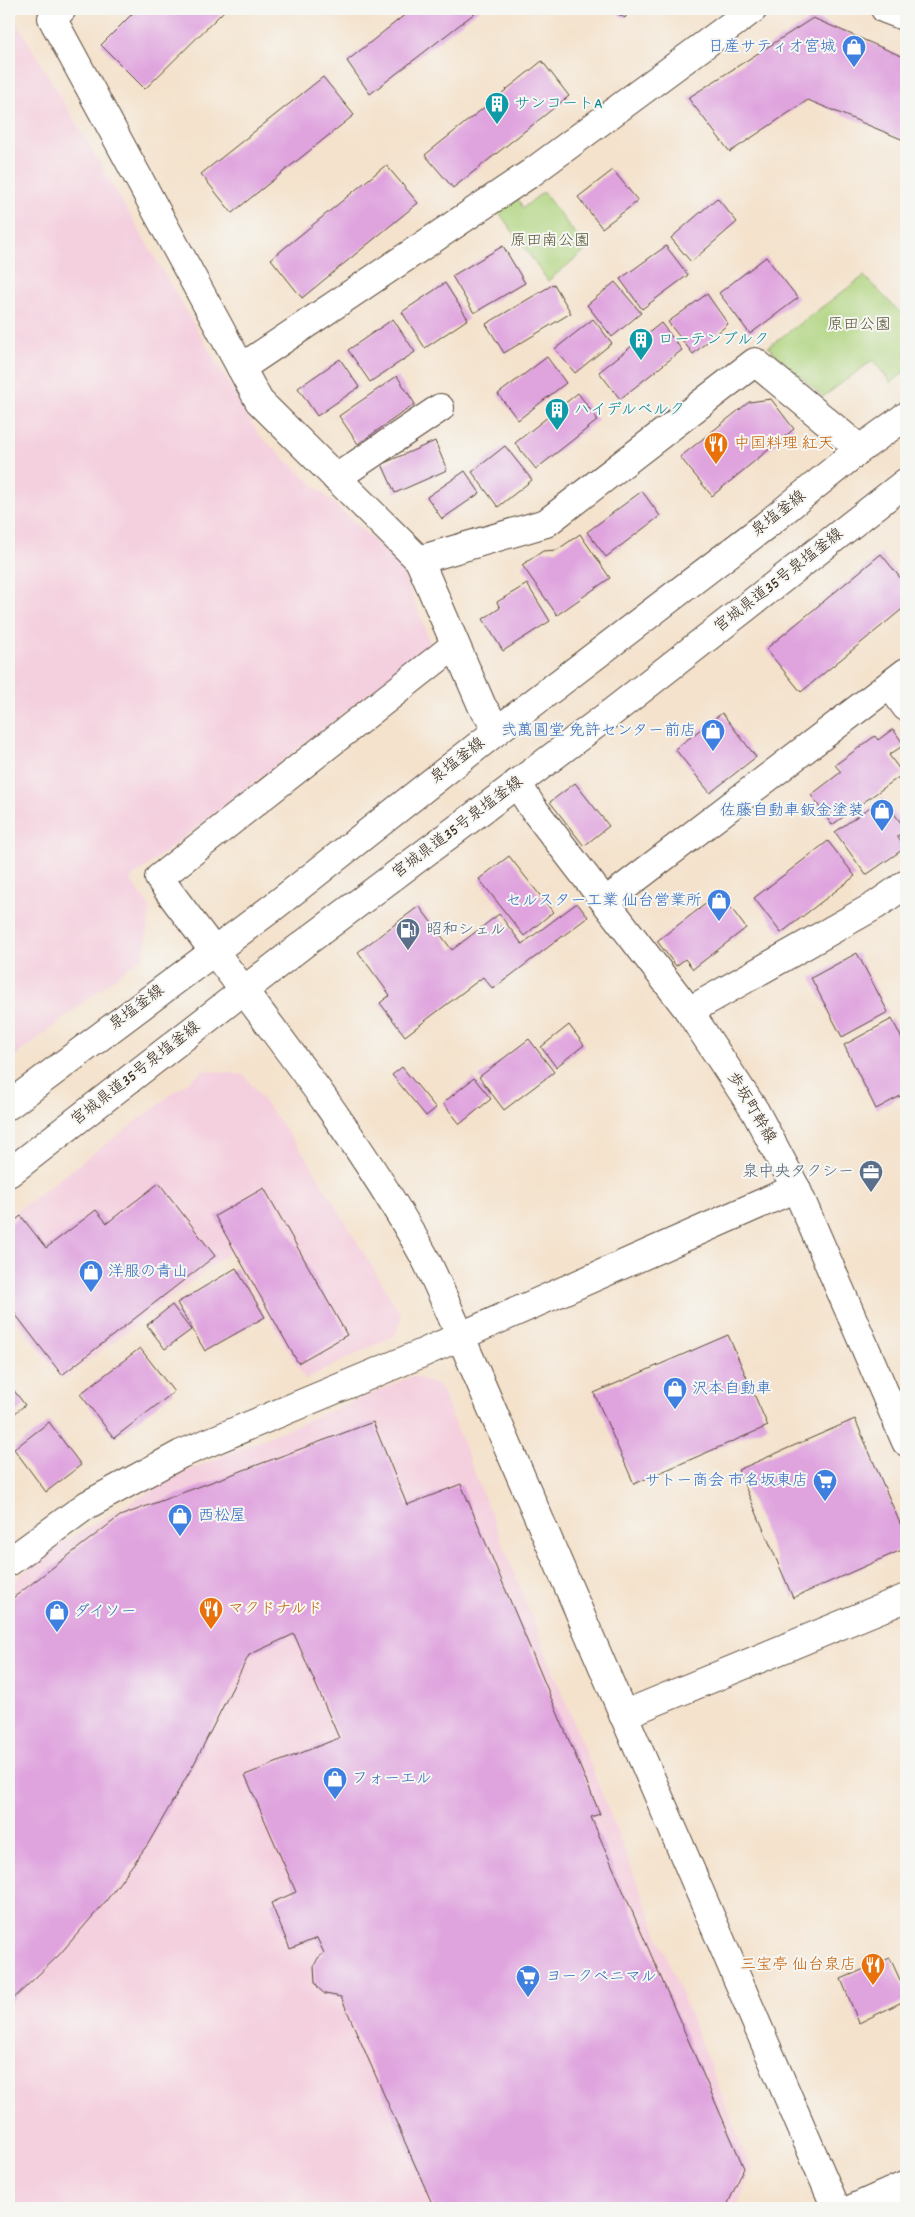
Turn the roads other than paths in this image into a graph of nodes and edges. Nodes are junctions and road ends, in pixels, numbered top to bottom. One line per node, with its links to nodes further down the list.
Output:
1 (62, 9): 5 (main road)
2 (753, 9): 5 (main road)
3 (885, 9): 4 (main road)
4 (906, 17)
5 (241, 368): 9 (main road)
6 (440, 408): 9 (main road)
7 (906, 416): 8 (main road, 泉塩釜線)
8 (860, 449): 11 (main road); 15 (main road, 泉塩釜線)
9 (336, 478): 11 (main road)
10 (904, 486): 16 (main road, 宮城県道35号泉塩釜線)
11 (419, 560): 12 (main road)
12 (456, 645): 15 (main road); 19 (main road)
13 (898, 679): 14 (main road); 18 (main road)
14 (906, 708)
15 (498, 730): 19 (main road, 泉塩釜線)
16 (517, 783): 18 (main road, 歩坂町幹線); 20 (main road, 宮城県道35号泉塩釜線)
17 (906, 884): 21 (main road)
18 (605, 902): 21 (main road, 歩坂町幹線)
19 (214, 951): 20 (main road); 22 (main road, 泉塩釜線)
20 (243, 991): 23 (main road, 宮城県道35号泉塩釜線); 25 (main road)
21 (688, 1011): 24 (main road, 歩坂町幹線)
22 (9, 1105)
23 (9, 1173)
24 (796, 1188): 25 (main road); 26 (main road, 歩坂町幹線)
25 (460, 1335): 27 (main road); 29 (main road)
26 (906, 1442)
27 (9, 1562)
28 (906, 1598): 29 (main road)
29 (624, 1715): 31 (main road)
30 (906, 2185): 32 (main road)
31 (836, 2208)
32 (854, 2208)

